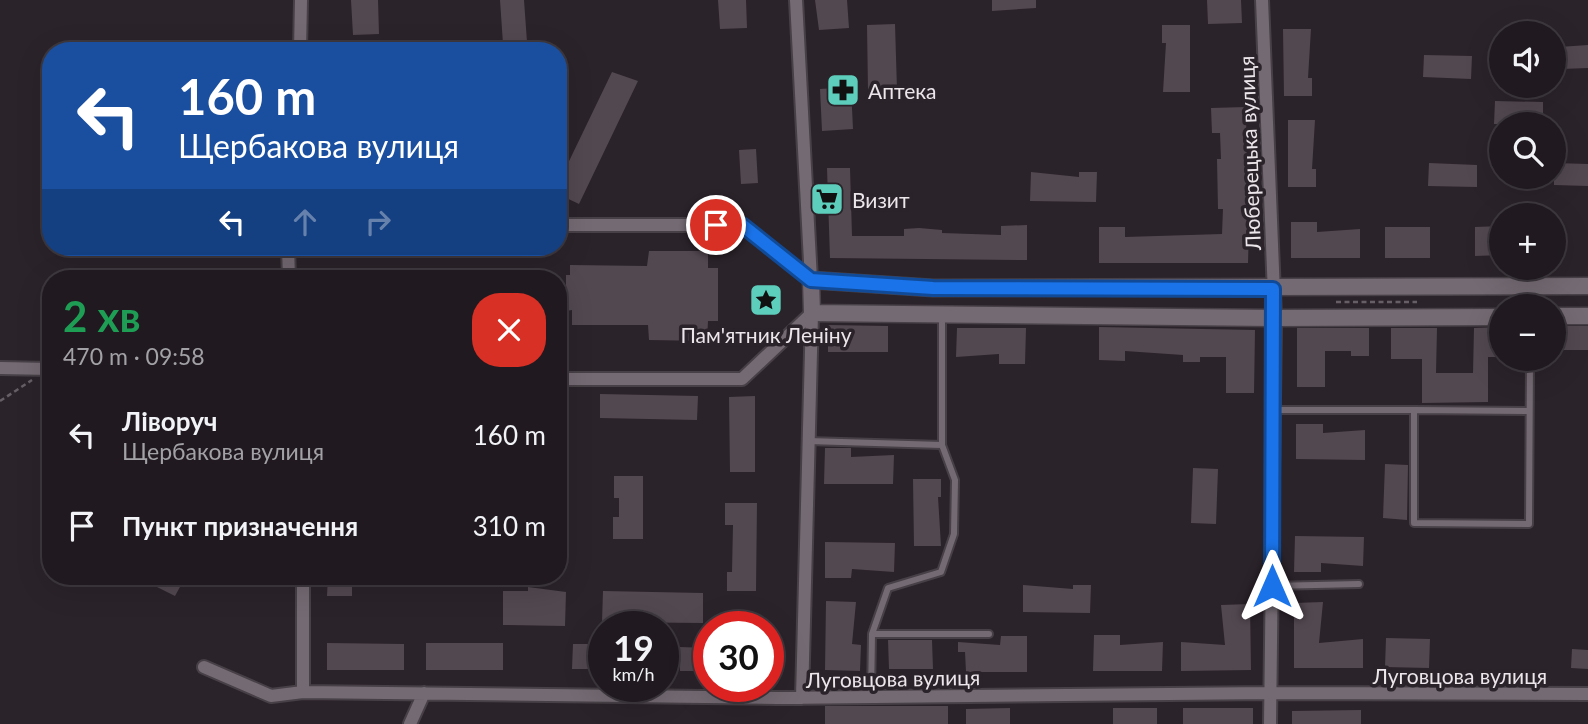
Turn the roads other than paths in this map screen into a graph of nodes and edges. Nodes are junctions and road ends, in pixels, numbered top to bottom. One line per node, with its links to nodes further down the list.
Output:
1 (301, 0): 4 (street)
2 (796, 0): 6 (street)
3 (1262, 0): 8 (street, Люберецька вулиця)
4 (300, 42)
5 (567, 225): 6 (street)
6 (811, 280): 8 (street); 9 (street)
7 (1588, 286): 8 (street)
8 (1273, 289): 14 (street, Люберецька вулиця)
9 (811, 313): 10 (street); 18 (street); 22 (street)
10 (942, 315): 14 (street); 23 (lane)
11 (1566, 316): 12 (street)
12 (1588, 316)
13 (1489, 317): 14 (street)
14 (1275, 318): 19 (street, Люберецька вулиця)
15 (0, 368): 16 (street)
16 (42, 369)
17 (1530, 371): 21 (lane)
18 (567, 379)
19 (1273, 410): 20 (lane); 26 (street, Люберецька вулиця)
20 (1415, 410): 21 (lane); 21 (lane)
21 (1530, 411)
22 (808, 442): 23 (lane); 35 (street)
23 (942, 445): 27 (lane)
24 (1359, 584): 26 (lane)
25 (303, 585): 30 (street)
26 (1272, 586): 32 (street, Люберецька вулиця)
27 (872, 634): 28 (lane); 34 (lane)
28 (989, 634)
29 (204, 667): 30 (street, Луговцова вулиця)
30 (303, 692): 31 (street, Луговцова вулиця)
31 (424, 693): 35 (street, Луговцова вулиця); 36 (street)
32 (1270, 693): 33 (street, Луговцова вулиця); 34 (street, Луговцова вулиця); 37 (street, Люберецька вулиця)
33 (1588, 694)
34 (871, 697): 35 (street, Луговцова вулиця)
35 (802, 698)
36 (410, 724)
37 (1270, 724)

